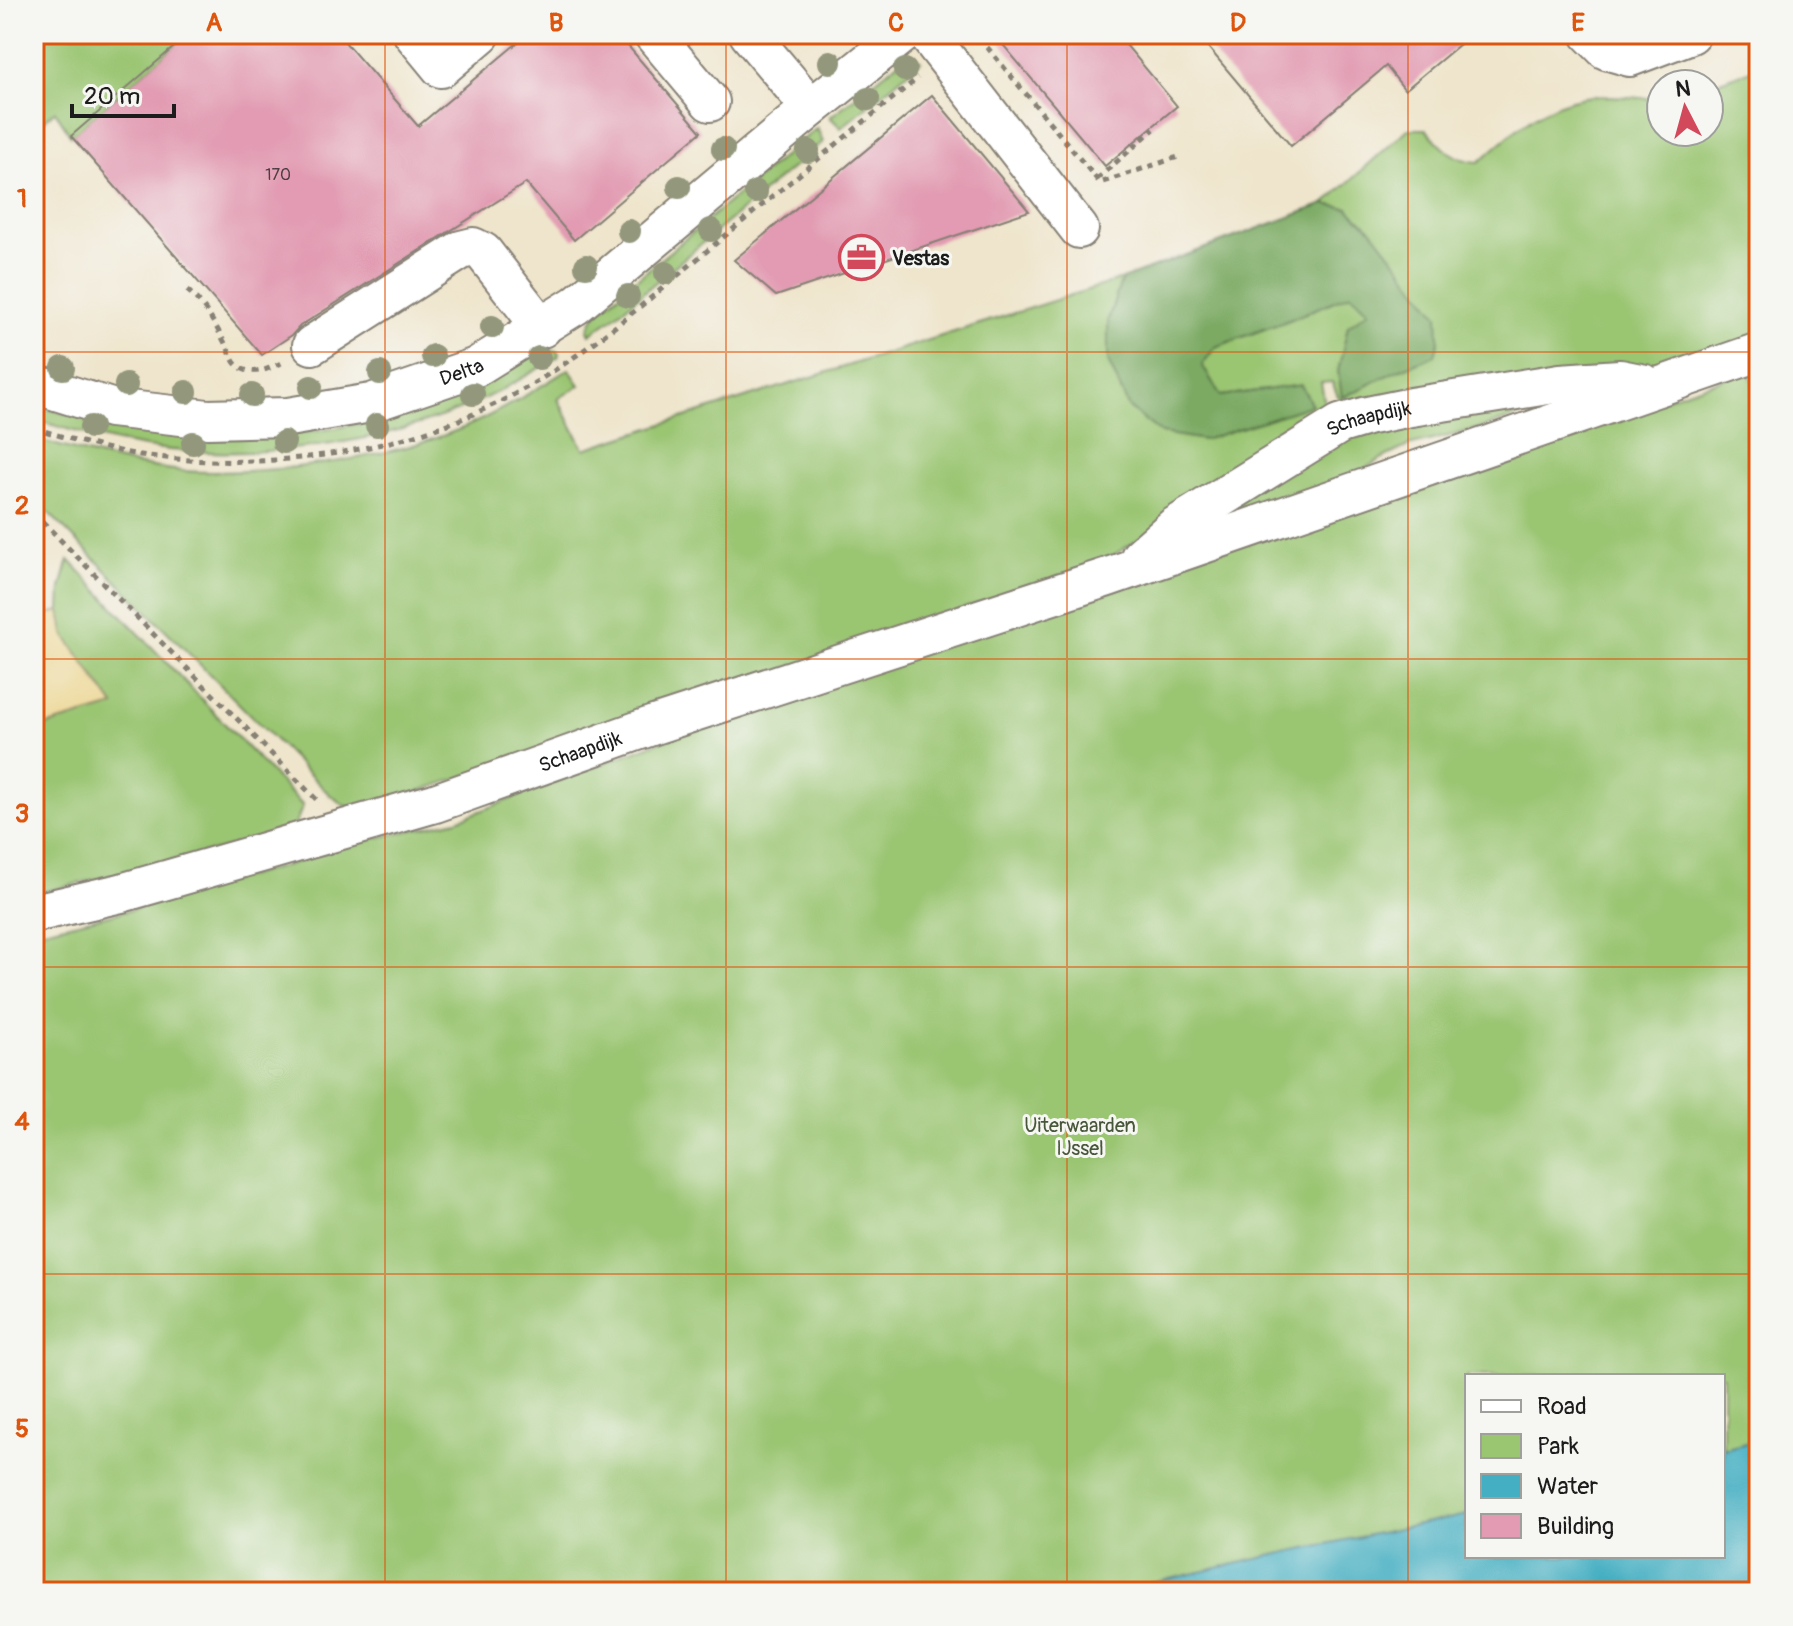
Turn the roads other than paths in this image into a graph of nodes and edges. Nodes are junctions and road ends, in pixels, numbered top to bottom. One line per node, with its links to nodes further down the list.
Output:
1 (413, 34): 2 (street)
2 (481, 34)
3 (653, 34): 9 (street)
4 (749, 34): 10 (street)
5 (903, 34): 10 (street, Delta)
6 (927, 34): 11 (street)
7 (1590, 34): 8 (street)
8 (1691, 34)
9 (710, 102)
10 (811, 108): 12 (street, Delta)
11 (1079, 229)
12 (542, 328): 13 (street); 15 (street, Delta)
13 (312, 345)
14 (1759, 352): 16 (street, Schaapdijk)
15 (34, 384)
16 (1659, 387): 17 (street, Schaapdijk); 17 (street, Schaapdijk)
17 (1123, 572): 18 (street, Schaapdijk)
18 (34, 913)

